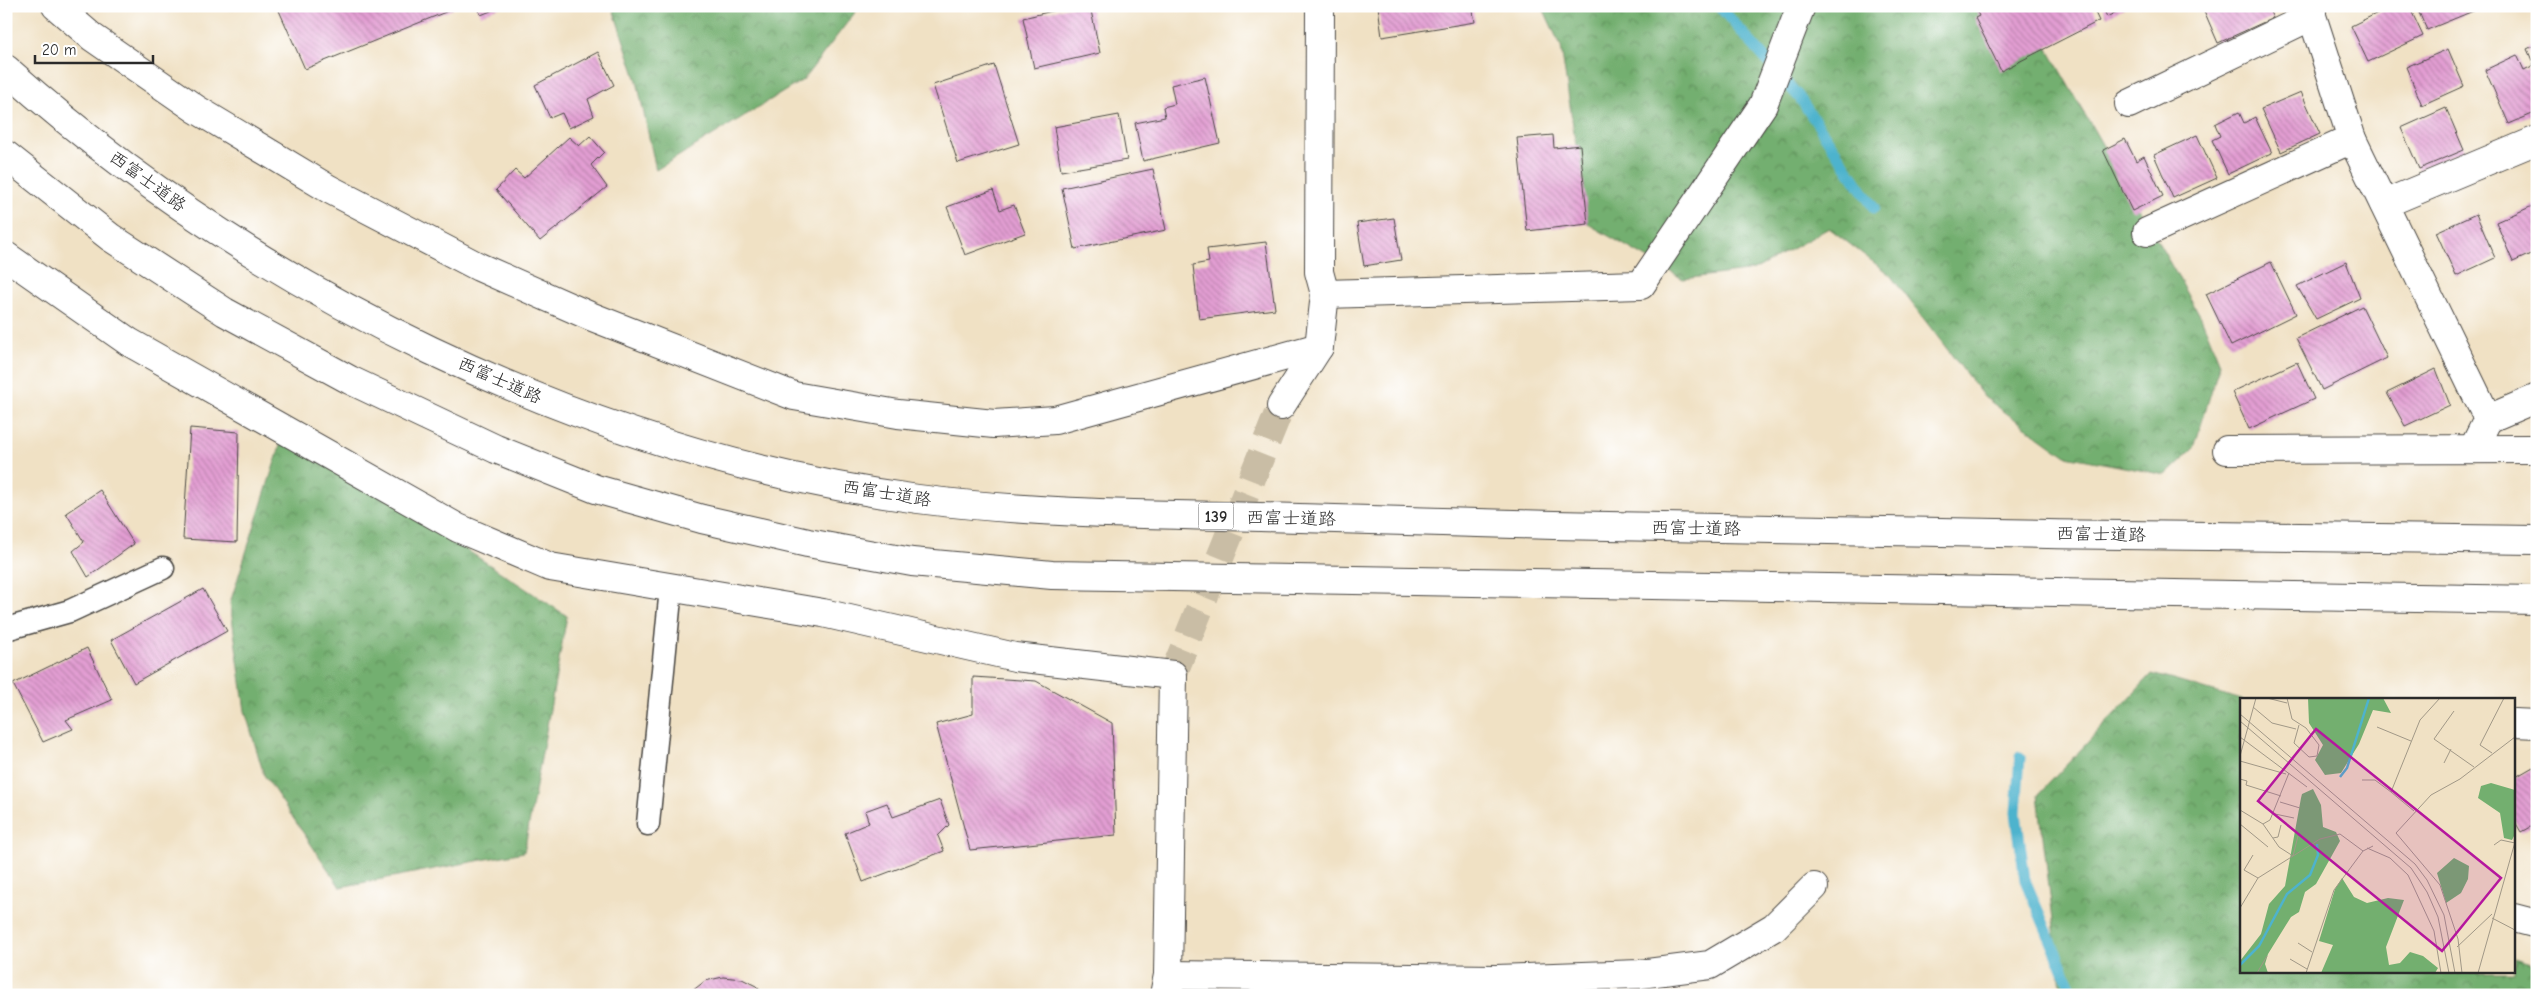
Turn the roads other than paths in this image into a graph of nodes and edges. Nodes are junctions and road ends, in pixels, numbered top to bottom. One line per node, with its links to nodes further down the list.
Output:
1 (56, 6): 14 (main road)
2 (1320, 6): 13 (main road)
3 (1800, 6): 13 (main road)
4 (2312, 11): 6 (main road); 7 (main road)
5 (6, 69): 21 (main road, 西富士道路 / 139)
6 (2129, 104)
7 (2352, 139): 10 (main road); 11 (main road)
8 (2537, 140): 10 (main road)
9 (6, 155): 24 (main road)
10 (2384, 204): 17 (main road)
11 (2147, 232)
12 (6, 256): 23 (main road)
13 (1325, 294): 14 (main road)
14 (1319, 347): 16 (main road)
15 (2537, 398): 17 (main road)
16 (1281, 406)
17 (2488, 419): 18 (main road)
18 (2472, 449): 19 (main road); 20 (main road)
19 (2537, 449)
20 (2227, 450)
21 (2537, 540)
22 (163, 568): 25 (lane)
23 (671, 588): 28 (lane); 32 (main road)
24 (2537, 600)
25 (6, 629)
26 (2516, 723): 27 (main road)
27 (2537, 724)
28 (648, 824)
29 (1814, 887): 33 (main road)
30 (2516, 919): 31 (main road)
31 (2537, 924)
32 (1166, 985): 33 (main road)
33 (1499, 987)

